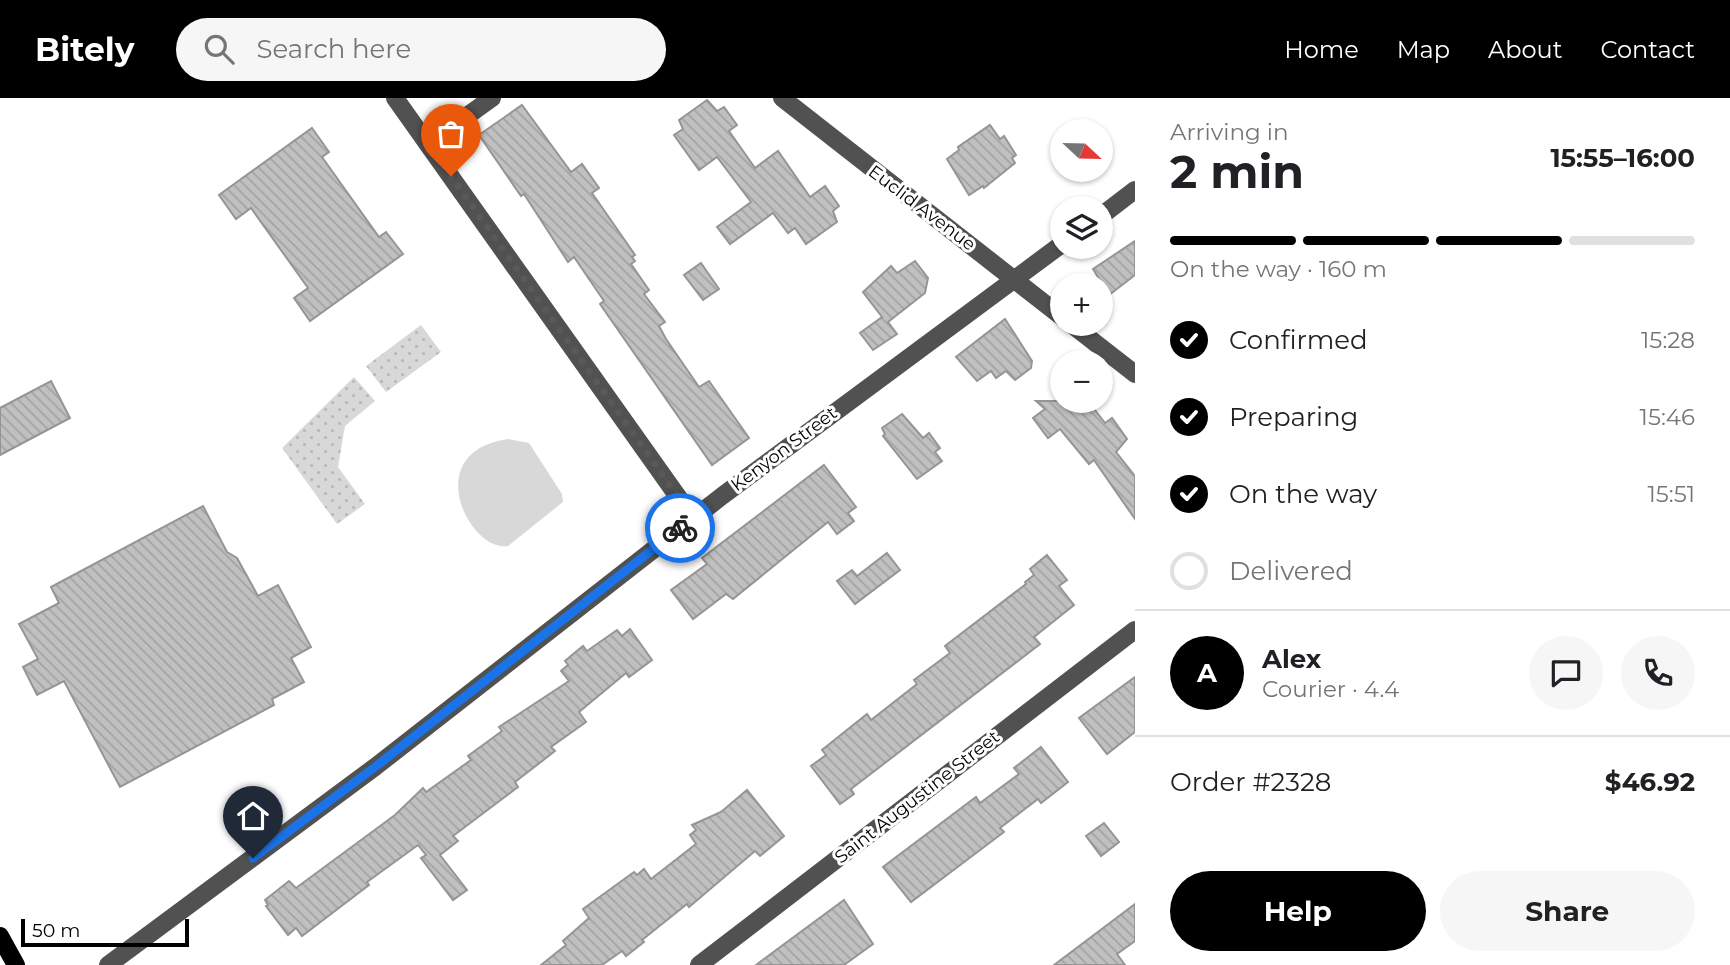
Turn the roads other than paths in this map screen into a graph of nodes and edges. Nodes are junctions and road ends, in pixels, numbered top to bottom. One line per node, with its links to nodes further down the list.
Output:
1 (395, 98): 4 (street)
2 (492, 98): 4 (street)
3 (782, 98): 8 (street, Euclid Avenue)
4 (428, 144): 12 (street)
5 (1135, 190): 6 (street)
6 (1113, 207)
7 (1050, 252): 8 (street, Kenyon Street)
8 (1013, 278): 9 (street, Euclid Avenue); 12 (street, Kenyon Street)
9 (1050, 307)
10 (1086, 336): 11 (street)
11 (1135, 374)
12 (693, 518): 16 (street, Kenyon Street)
13 (1135, 630): 17 (street, Saint Augustine Street)
14 (0, 936): 15 (main road)
15 (16, 965)
16 (108, 965)
17 (699, 965)

